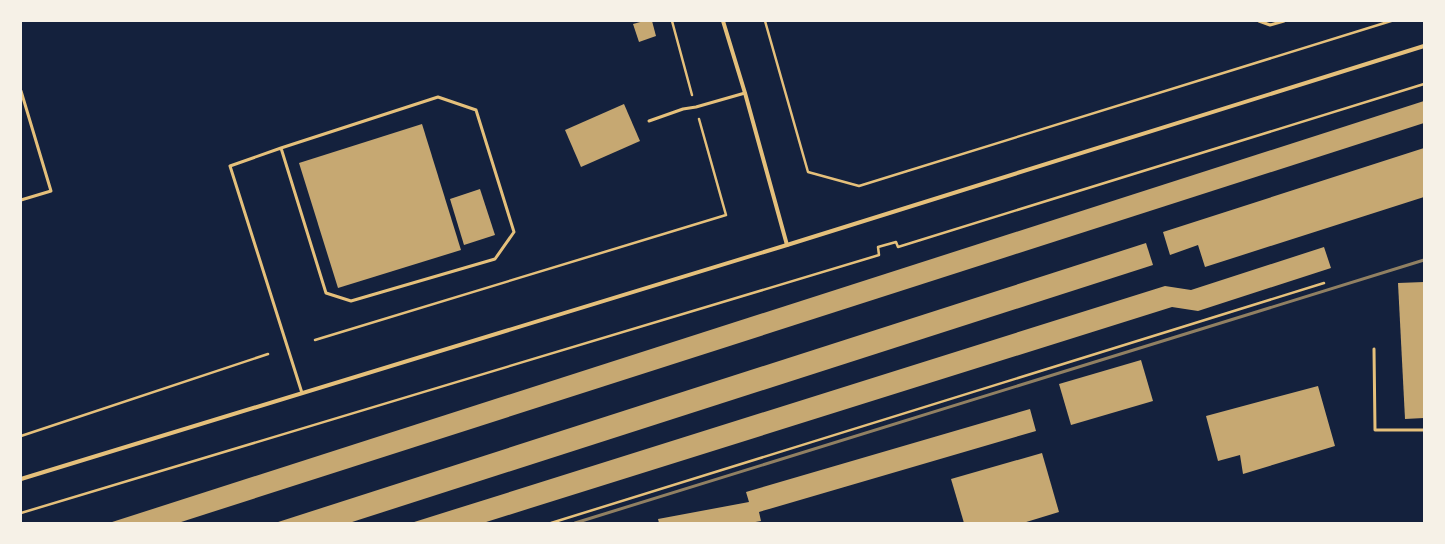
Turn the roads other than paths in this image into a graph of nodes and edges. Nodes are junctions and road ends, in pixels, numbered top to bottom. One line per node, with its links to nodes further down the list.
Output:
1 (723, 21): 6 (street)
2 (1259, 21): 3 (lane)
3 (1284, 21)
4 (1424, 46): 10 (street)
5 (21, 91): 9 (lane)
6 (744, 93): 7 (lane); 10 (street)
7 (649, 122)
8 (281, 148): 8 (lane); 12 (lane)
9 (21, 200)
10 (787, 245): 12 (street)
11 (1374, 349): 13 (lane)
12 (302, 393): 14 (street)
13 (1424, 430)
14 (21, 478)

